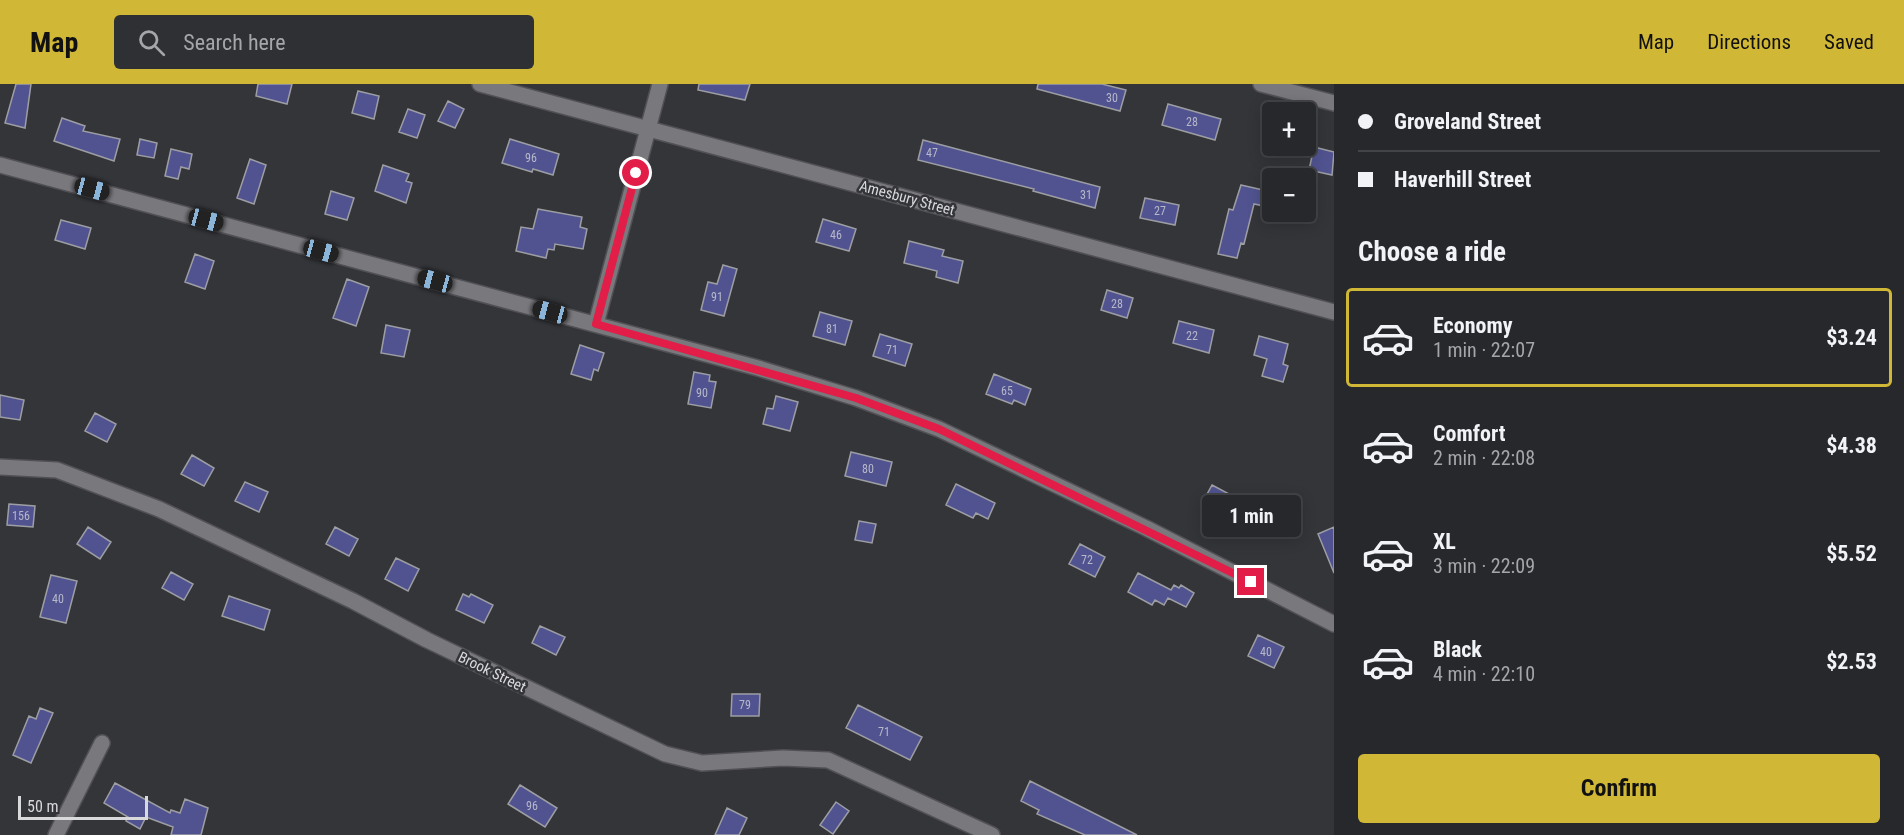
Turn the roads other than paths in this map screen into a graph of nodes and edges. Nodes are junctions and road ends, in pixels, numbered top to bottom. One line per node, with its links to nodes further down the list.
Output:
1 (480, 84): 5 (street, Amesbury Street)
2 (660, 84): 5 (street)
3 (1261, 84): 4 (street)
4 (1334, 103)
5 (648, 129): 7 (street, Amesbury Street); 8 (street)
6 (0, 165): 8 (street)
7 (1334, 312)
8 (596, 324): 10 (street)
9 (0, 467): 13 (street, Brook Street)
10 (1334, 624)
11 (102, 743): 12 (street)
12 (56, 835)
13 (992, 835)

